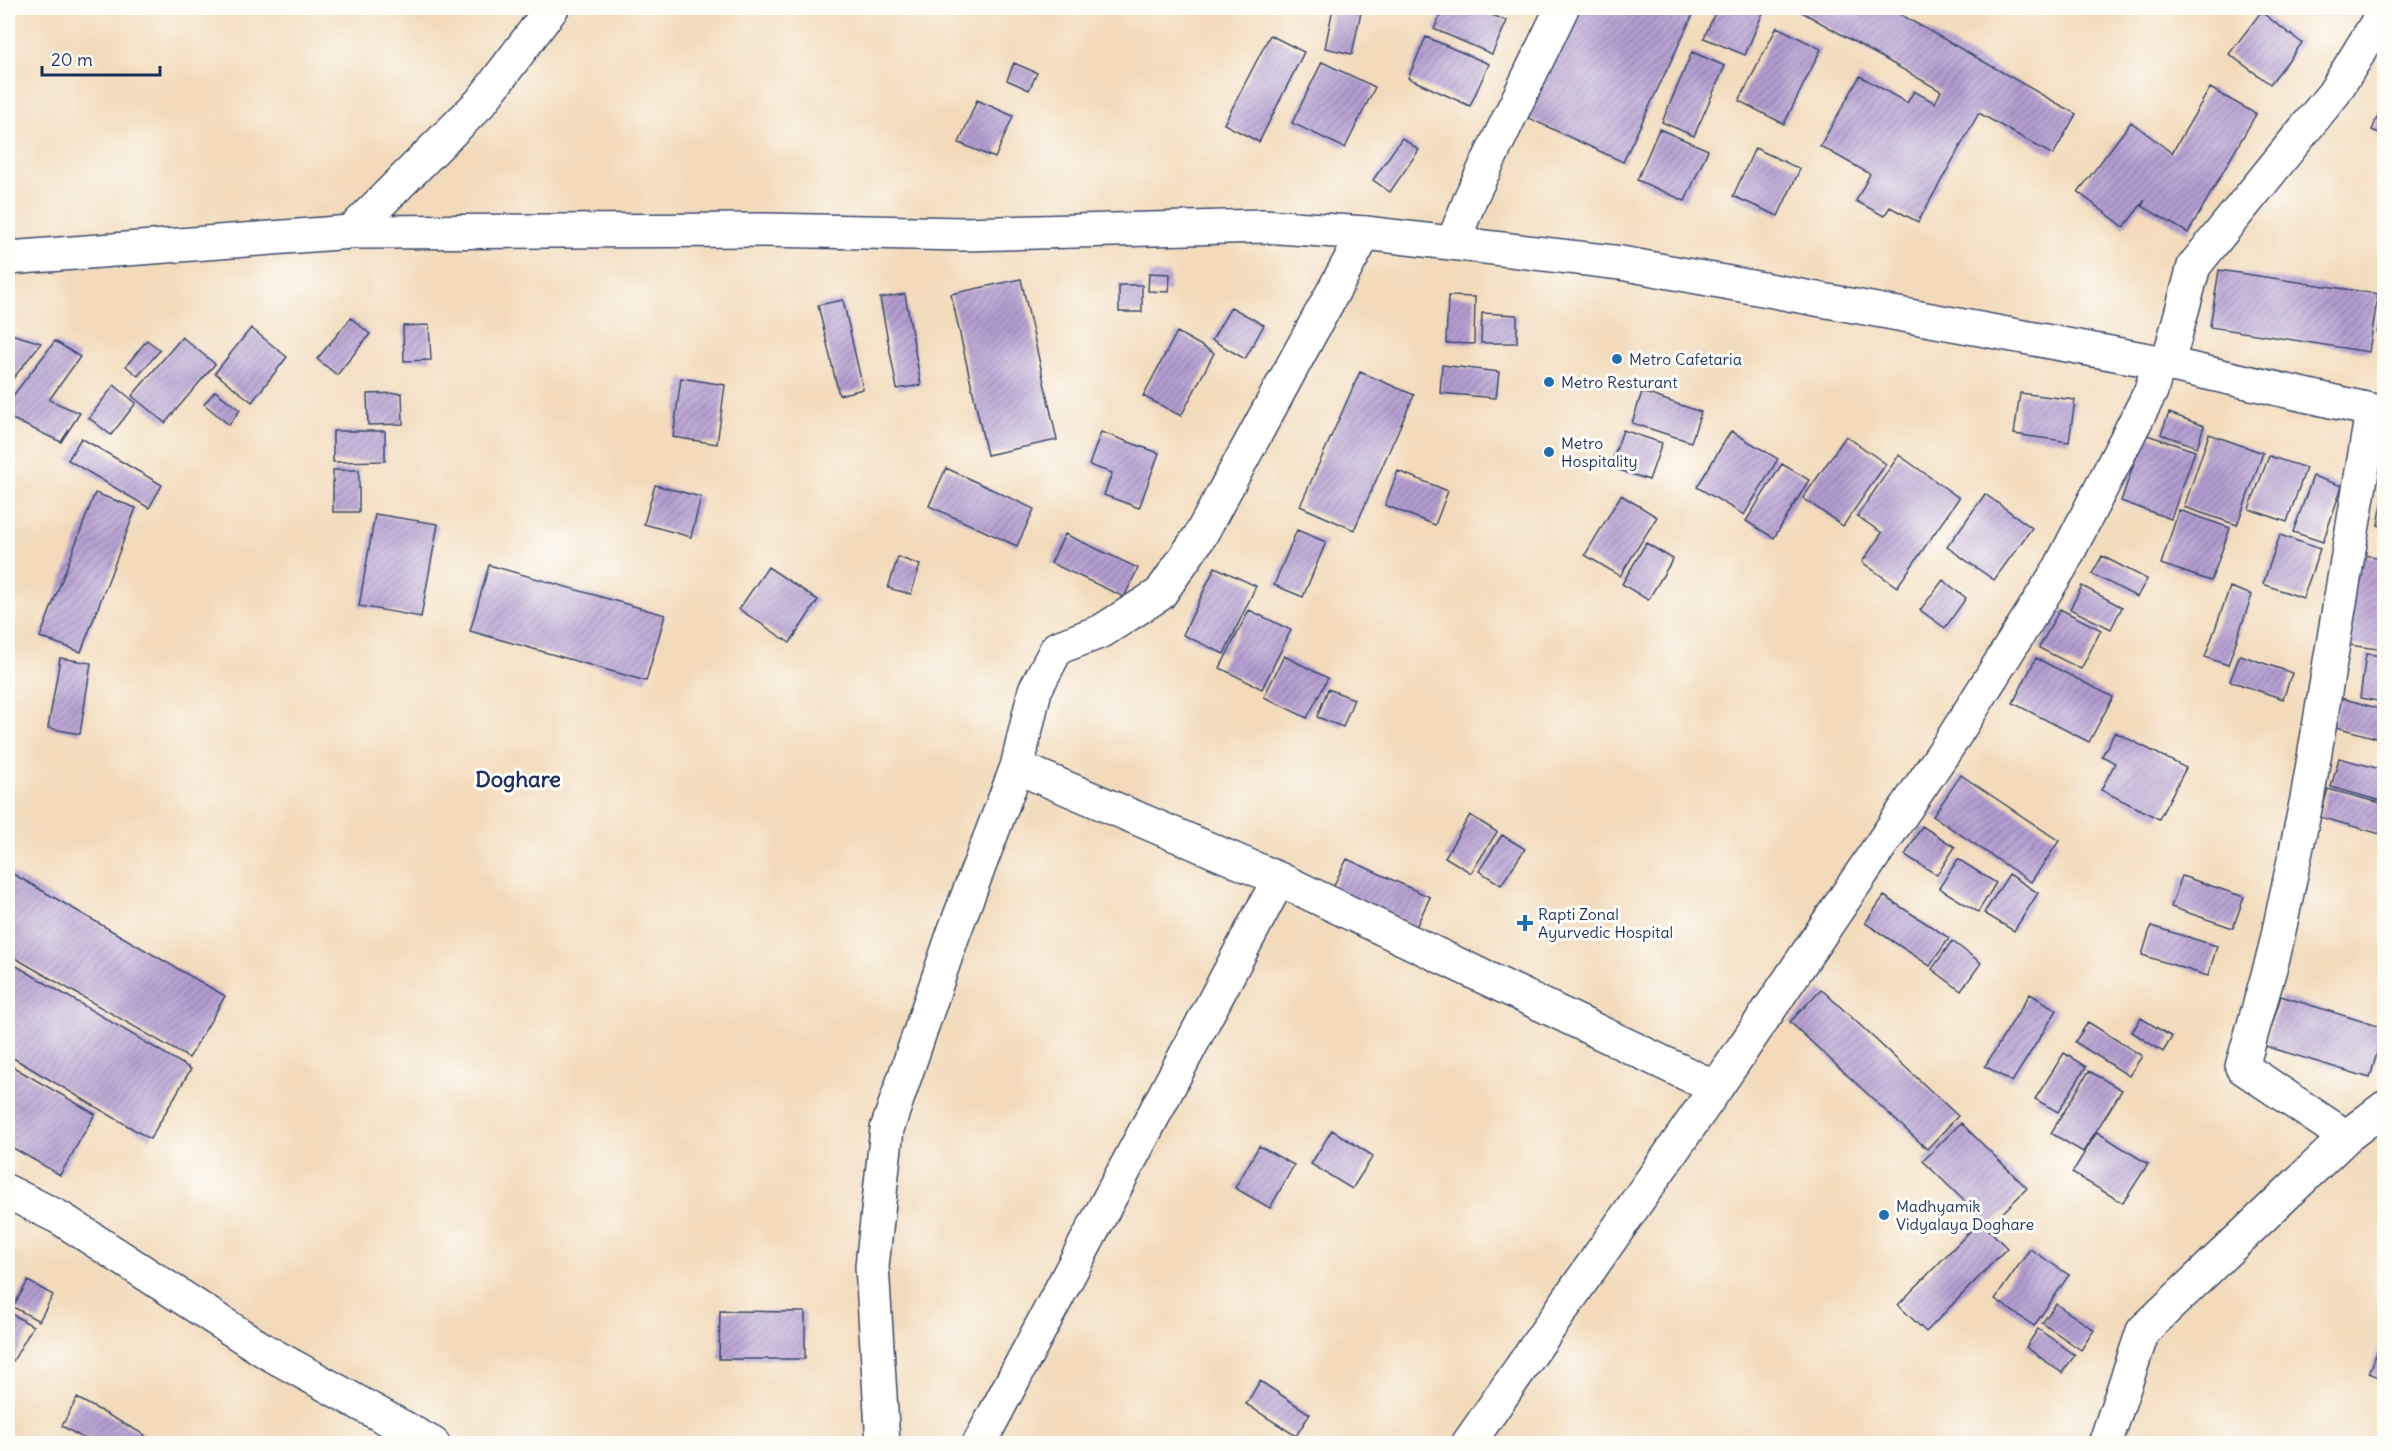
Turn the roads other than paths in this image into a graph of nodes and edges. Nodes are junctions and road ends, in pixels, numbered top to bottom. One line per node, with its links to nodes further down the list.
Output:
1 (552, 8): 4 (street)
2 (1562, 8): 6 (street)
3 (2381, 8): 8 (street)
4 (351, 232): 5 (street); 7 (street)
5 (1365, 233): 6 (street); 10 (street)
6 (1453, 243): 8 (street)
7 (8, 258)
8 (2163, 364): 9 (street); 12 (street)
9 (2378, 412): 14 (street)
10 (1017, 767): 11 (street); 18 (street)
11 (1279, 879): 12 (street); 19 (street)
12 (1716, 1088): 16 (street)
13 (2385, 1108): 14 (street)
14 (2346, 1137): 20 (street)
15 (8, 1192): 17 (street)
16 (1479, 1439)
17 (433, 1443)
18 (883, 1443)
19 (979, 1443)
20 (2105, 1443)

